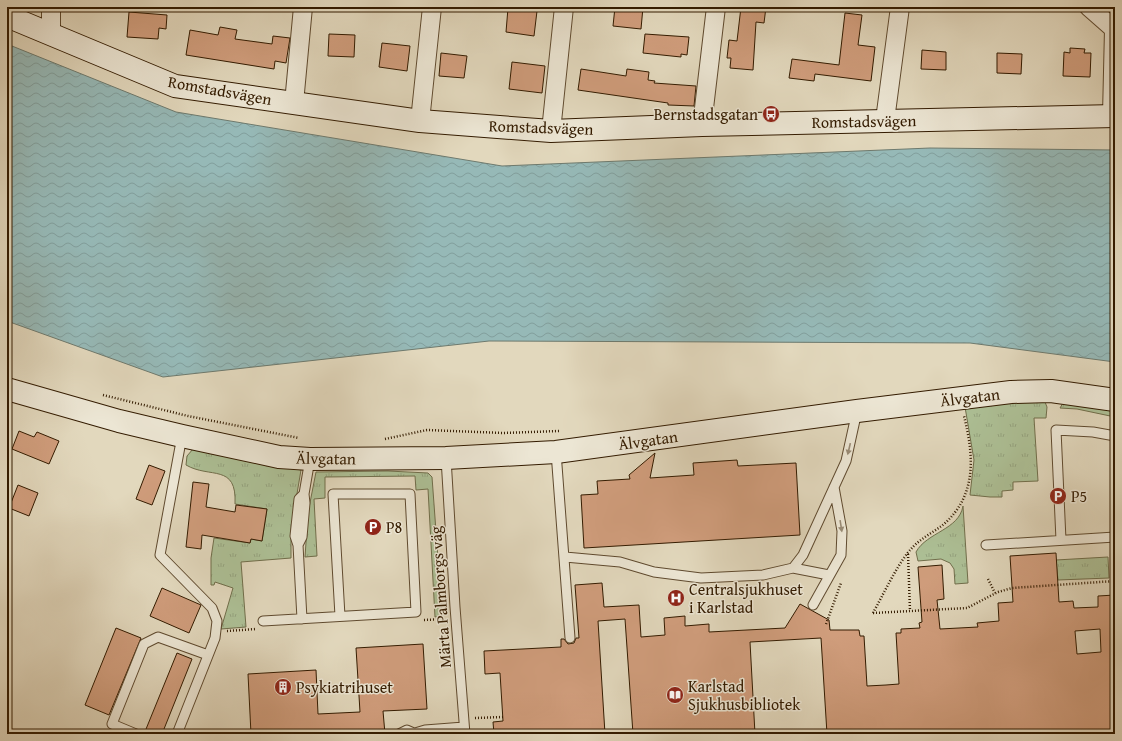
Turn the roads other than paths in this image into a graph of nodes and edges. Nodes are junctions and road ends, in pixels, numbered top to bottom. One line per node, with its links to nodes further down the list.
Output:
1 (51, 7): 9 (street)
2 (303, 7): 10 (street)
3 (432, 7): 13 (street)
4 (564, 7): 15 (street)
5 (716, 7): 14 (street)
6 (900, 7): 12 (street)
7 (1089, 7): 11 (street)
8 (7, 16): 9 (street, Romstadsvägen)
9 (51, 35): 10 (street, Romstadsvägen)
10 (294, 103): 13 (street, Romstadsvägen)
11 (1114, 116): 12 (street, Romstadsvägen)
12 (885, 120): 14 (street, Romstadsvägen)
13 (420, 121): 15 (street, Romstadsvägen)
14 (702, 125): 15 (street, Romstadsvägen)
15 (551, 131)
16 (7, 389): 19 (street, Älvgatan)
17 (1115, 400): 18 (street, Älvgatan)
18 (857, 411): 22 (street, Älvgatan); 24 (lane, one-way to 24)
19 (182, 436): 21 (street, Älvgatan); 36 (lane)
20 (1115, 436): 26 (lane)
21 (307, 449): 23 (street, Älvgatan); 33 (lane)
22 (556, 452): 23 (street, Älvgatan); 28 (lane)
23 (446, 458): 37 (lane, Märta Palmborgs väg)
24 (834, 487): 29 (lane); 30 (lane, one-way to 30)
25 (1115, 537): 26 (lane)
26 (1061, 540): 27 (lane)
27 (986, 545)
28 (564, 557): 29 (lane); 35 (lane)
29 (793, 568): 30 (lane)
30 (829, 575): 31 (lane)
31 (813, 605)
32 (340, 616): 32 (lane); 33 (lane)
33 (302, 619): 34 (lane)
34 (263, 621)
35 (570, 638)
36 (208, 655): 39 (lane); 40 (lane)
37 (464, 730): 38 (lane)
38 (416, 733): 41 (lane)
39 (136, 734)
40 (177, 734)
41 (399, 734)

